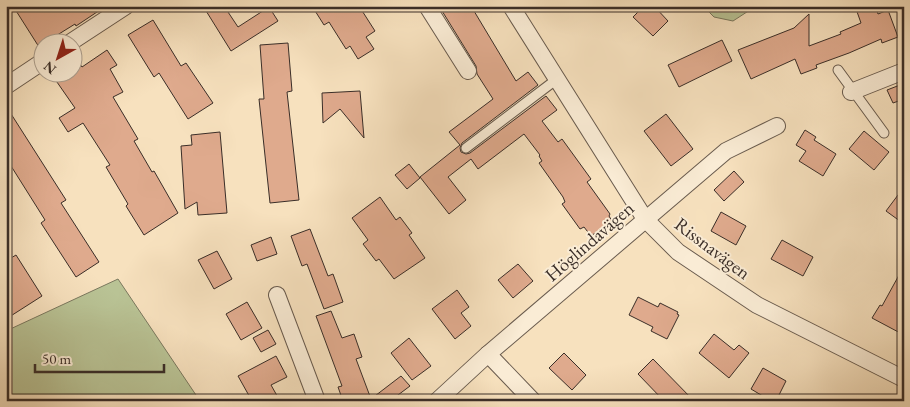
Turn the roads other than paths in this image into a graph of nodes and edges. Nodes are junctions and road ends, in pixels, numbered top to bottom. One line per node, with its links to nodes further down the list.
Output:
1 (126, 6): 4 (street)
2 (427, 6): 7 (street)
3 (511, 6): 9 (street, Rissnavägen)
4 (82, 35)
5 (32, 69): 10 (street)
6 (838, 70): 11 (lane)
7 (468, 71)
8 (904, 72): 11 (street)
9 (557, 79): 14 (lane); 15 (street, Rissnavägen)
10 (6, 86)
11 (852, 92): 13 (lane)
12 (777, 126): 15 (street, Höglindavägen)
13 (884, 133)
14 (466, 148)
15 (645, 219): 17 (street, Höglindavägen); 18 (street, Rissnavägen)
16 (277, 295): 19 (street)
17 (488, 354): 20 (street, Höglindavägen); 21 (street)
18 (904, 379)
19 (318, 401)
20 (437, 401)
21 (533, 401)

